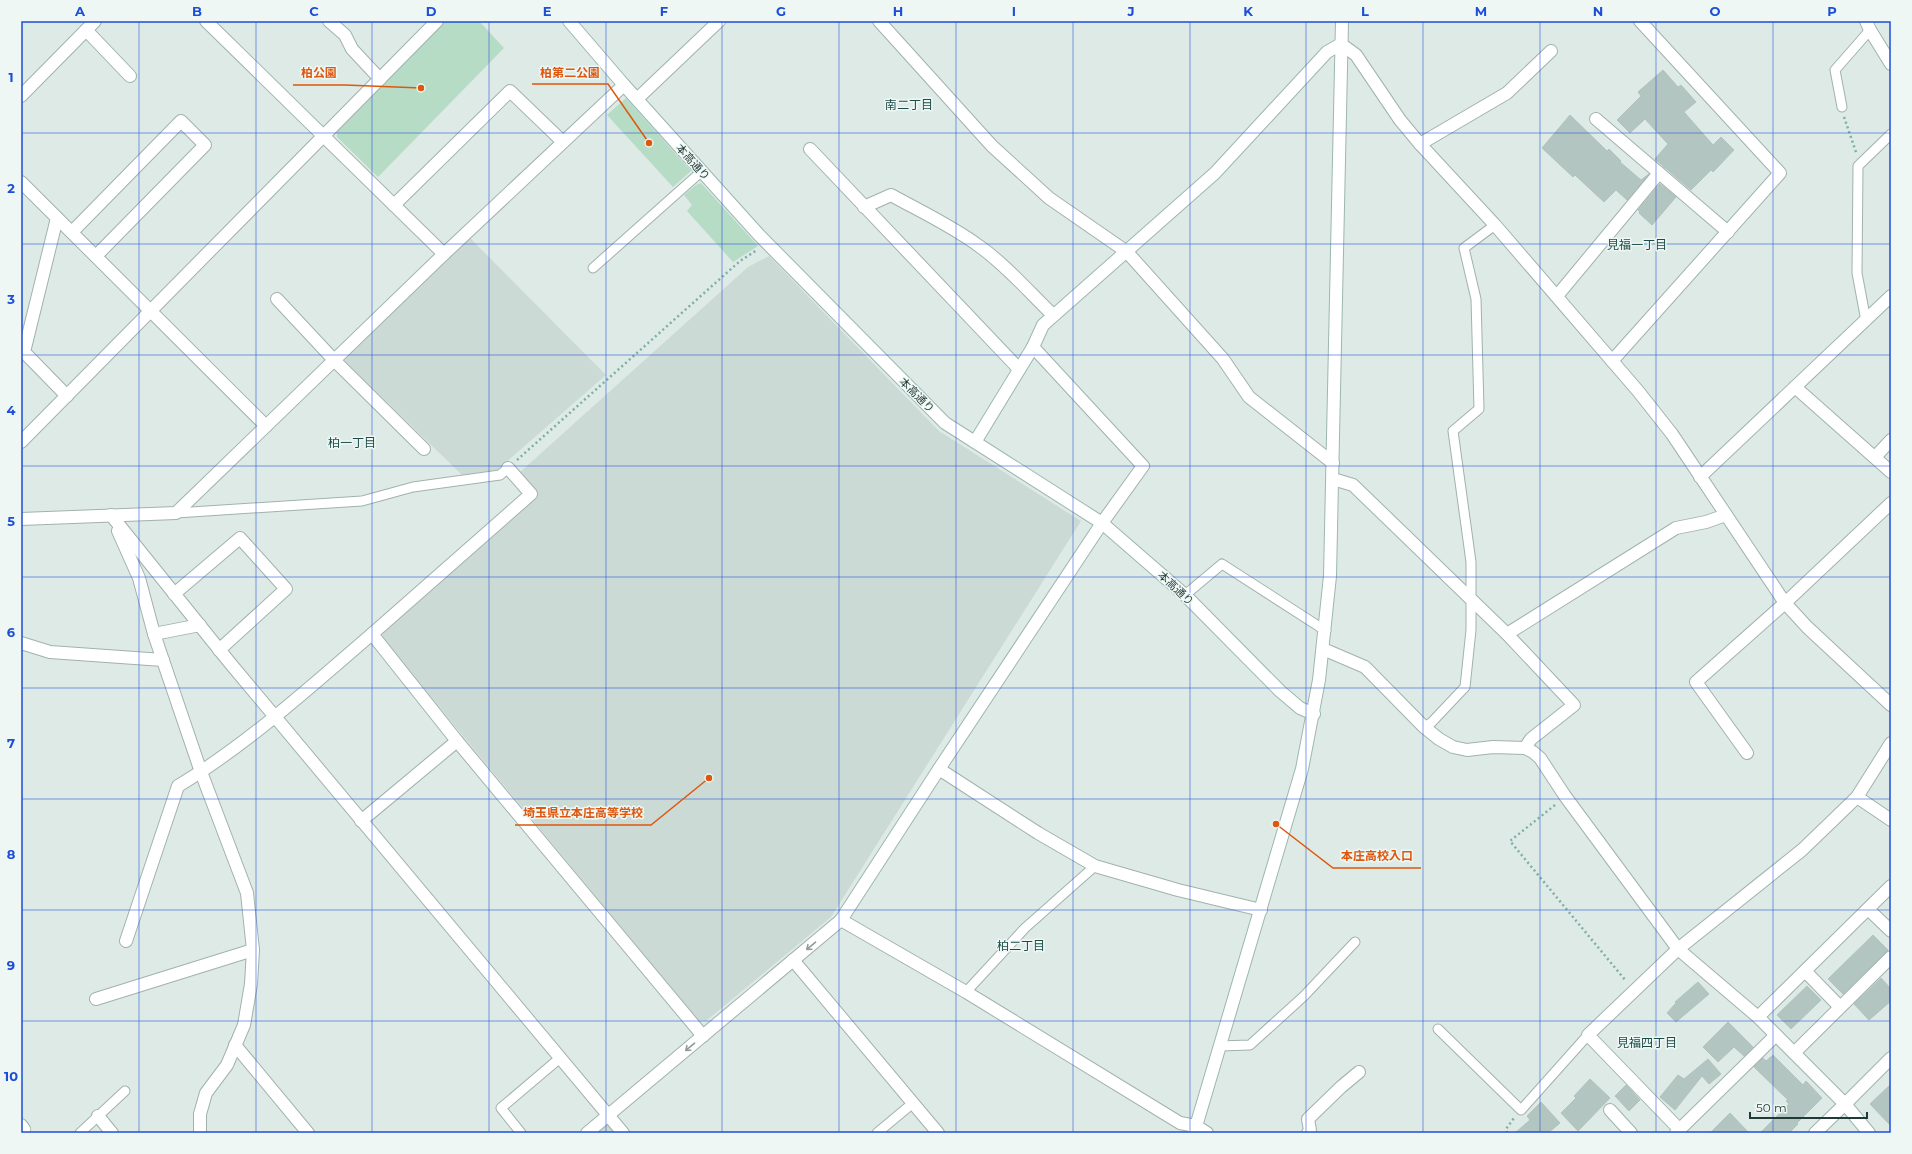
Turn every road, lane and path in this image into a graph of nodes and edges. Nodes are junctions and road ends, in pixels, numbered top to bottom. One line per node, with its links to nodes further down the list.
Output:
1 (95, 21): 11 (street)
2 (206, 21): 23 (street)
3 (329, 21): 16 (street)
4 (437, 21): 16 (street)
5 (569, 21): 17 (street, 本高通り)
6 (719, 21): 19 (street)
7 (879, 21): 38 (street)
8 (1342, 21): 12 (street)
9 (1640, 21): 36 (street)
10 (1868, 26): 14 (street); 20 (lane)
11 (86, 30): 15 (street); 18 (street)
12 (1341, 44): 25 (street); 38 (street); 60 (street)
13 (1551, 51): 25 (street)
14 (1891, 64)
15 (130, 76)
16 (380, 79): 23 (street)
17 (624, 85): 19 (street, 本高通り); 24 (street)
18 (21, 96)
19 (637, 99): 28 (street, 本高通り)
20 (1842, 107): 27 (path)
21 (1596, 119): 29 (street)
22 (1891, 134): 27 (lane)
23 (325, 136): 31 (street); 45 (street)
24 (563, 142): 31 (street); 39 (street)
25 (1420, 144): 34 (street)
26 (810, 150): 32 (street)
27 (1858, 166): 47 (lane)
28 (702, 171): 37 (street, 本高通り); 41 (lane)
29 (1659, 173): 36 (street); 42 (street)
30 (21, 182): 33 (street)
31 (394, 205): 39 (street)
32 (864, 207): 46 (street); 51 (street)
33 (58, 218): 35 (street); 53 (street)
34 (1495, 226): 42 (street); 73 (lane)
35 (72, 232): 40 (street); 40 (street)
36 (1728, 232): 50 (street)
37 (767, 243): 57 (street, 本高通り); 61 (path)
38 (1127, 252): 46 (street); 60 (street)
39 (444, 254): 49 (street)
40 (96, 256): 45 (street)
41 (593, 268)
42 (1557, 296): 50 (street)
43 (1891, 296): 47 (street)
44 (277, 299): 49 (street)
45 (151, 310): 53 (street); 54 (street)
46 (1053, 315): 48 (street)
47 (1866, 321): 52 (street)
48 (1033, 347): 51 (street); 70 (street)
49 (334, 360): 54 (street); 58 (street)
50 (1612, 361): 63 (street)
51 (1019, 369): 57 (street)
52 (1795, 387): 59 (street); 63 (street)
53 (67, 396): 55 (street)
54 (266, 426): 66 (street)
55 (22, 440)
56 (1891, 440): 59 (street)
57 (975, 442): 70 (street, 本高通り)
58 (424, 449)
59 (1874, 457): 62 (street)
60 (1334, 463): 64 (street)
61 (508, 468): 66 (lane); 78 (street)
62 (1891, 472)
63 (1700, 477): 68 (street)
64 (1333, 479): 73 (street); 76 (street)
65 (1891, 503): 74 (street)
66 (176, 513): 67 (street)
67 (111, 515): 69 (street); 71 (street); 77 (street)
68 (1726, 515): 74 (street); 79 (street)
69 (21, 519)
70 (1102, 523): 72 (street, 本高通り); 92 (street)
71 (174, 594): 75 (street); 82 (street)
72 (1185, 595): 76 (lane); 85 (street, 本高通り)
73 (1472, 601): 79 (street); 87 (lane)
74 (1785, 603): 84 (street); 91 (street)
75 (200, 625): 77 (street); 82 (street)
76 (1326, 631): 81 (street)
77 (154, 634): 83 (street)
78 (372, 634): 86 (street); 88 (street)
79 (1507, 634): 90 (street)
80 (21, 642): 83 (street)
81 (1323, 649): 85 (street); 87 (street)
82 (219, 650): 86 (street)
83 (163, 660): 93 (street)
84 (1891, 705)
85 (1314, 714): 101 (street)
86 (275, 716): 93 (street); 97 (street)
87 (1424, 727): 90 (street)
88 (457, 741): 97 (street); 119 (street)
89 (1891, 743): 95 (street)
90 (1526, 748): 94 (street)
91 (1748, 753)
92 (939, 769): 98 (street); 102 (street)
93 (201, 772): 104 (street); 107 (street)
94 (1565, 796): 106 (street); 111 (path)
95 (1857, 797): 96 (street); 106 (street)
96 (1891, 820)
97 (361, 821): 123 (street)
98 (1095, 866): 101 (street); 112 (lane)
99 (1891, 886): 100 (street)
100 (1868, 909): 103 (street); 110 (street)
101 (1261, 910): 121 (street)
102 (841, 920): 109 (street, one-way to 109); 112 (street)
103 (1891, 931)
104 (126, 941)
105 (1355, 942): 121 (lane)
106 (1678, 949): 111 (street); 115 (street)
107 (253, 950): 113 (street); 120 (street)
108 (1891, 956): 114 (street)
109 (793, 960): 119 (street); 127 (street)
110 (1805, 971): 114 (street); 115 (street)
111 (1634, 991): 117 (street)
112 (966, 992): 134 (street)
113 (96, 999)
114 (1840, 1007): 122 (street)
115 (1758, 1018): 118 (street)
116 (1438, 1029): 129 (lane)
117 (1588, 1035): 129 (lane); 135 (street)
118 (1776, 1035): 122 (street); 135 (street)
119 (703, 1036): 131 (street, one-way to 131)
120 (235, 1045): 139 (street); 140 (street)
121 (1219, 1046): 134 (street)
122 (1794, 1053): 128 (street)
123 (560, 1058): 131 (street); 141 (lane)
124 (1891, 1058): 128 (street)
125 (1359, 1072): 147 (street)
126 (125, 1091): 132 (lane)
127 (913, 1103): 144 (lane); 145 (street)
128 (1845, 1104): 150 (street); 151 (street)
129 (1521, 1110): 148 (path)
130 (1610, 1110): 149 (street)
131 (608, 1115): 142 (street); 143 (street)
132 (98, 1116): 137 (lane); 138 (street)
133 (21, 1125): 136 (street)
134 (1195, 1129): 146 (street)
135 (1678, 1131)
136 (21, 1132)
137 (80, 1133)
138 (112, 1133)
139 (200, 1133)
140 (308, 1133)
141 (521, 1133)
142 (587, 1133)
143 (623, 1133)
144 (877, 1133)
145 (938, 1133)
146 (1208, 1133)
147 (1308, 1133)
148 (1507, 1133)
149 (1631, 1133)
150 (1815, 1133)
151 (1869, 1133)

